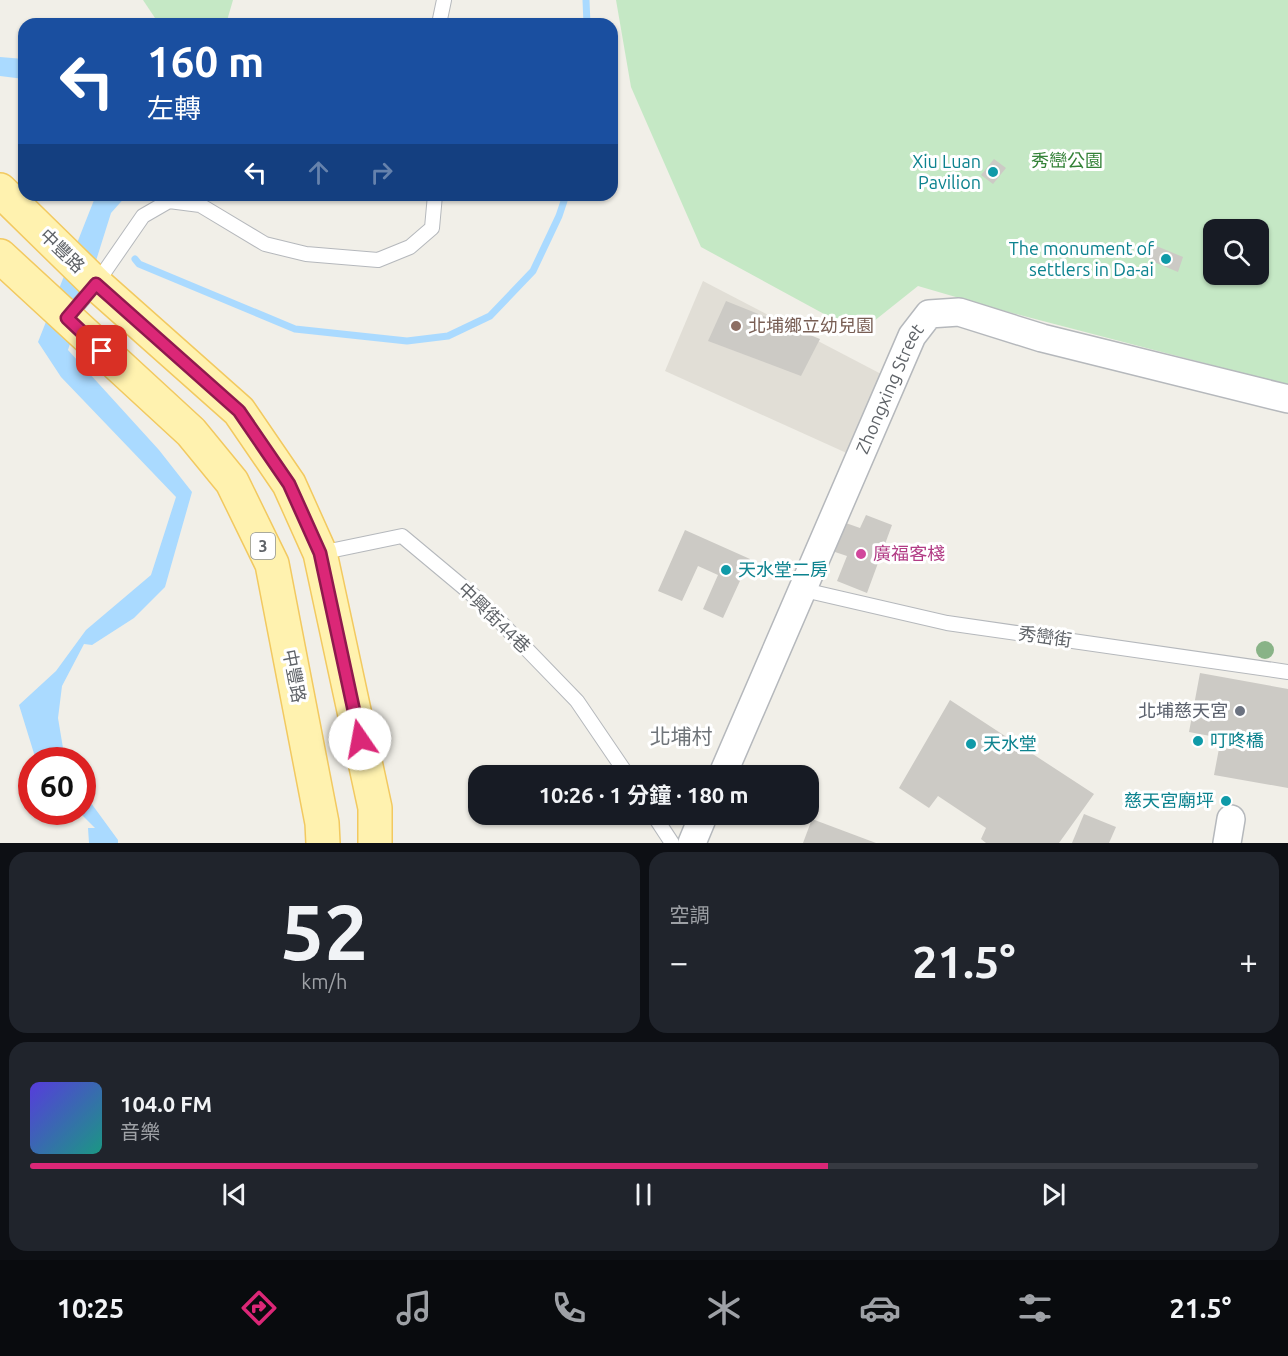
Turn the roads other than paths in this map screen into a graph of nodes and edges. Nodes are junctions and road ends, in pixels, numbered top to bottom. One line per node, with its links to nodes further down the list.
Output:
1 (444, 0): 2 (lane)
2 (440, 18)
3 (0, 190): 8 (main road, 中豐路)
4 (169, 201): 6 (lane)
5 (169, 201): 8 (lane)
6 (434, 201)
7 (0, 256): 9 (main road, 中豐路 / 3)
8 (96, 284): 9 (lane); 11 (main road, 中豐路)
9 (67, 318): 18 (main road, 中豐路 / 3)
10 (1288, 399): 12 (street, Zhongxing Street)
11 (320, 553): 14 (lane, 中興街44巷); 19 (main road, 中豐路)
12 (804, 590): 13 (lane, 秀巒街); 15 (street, Zhongxing Street)
13 (1288, 672)
14 (621, 765)
15 (727, 765)
16 (660, 825): 20 (lane)
17 (699, 825): 21 (street)
18 (323, 843)
19 (375, 843)
20 (672, 843)
21 (692, 843)

